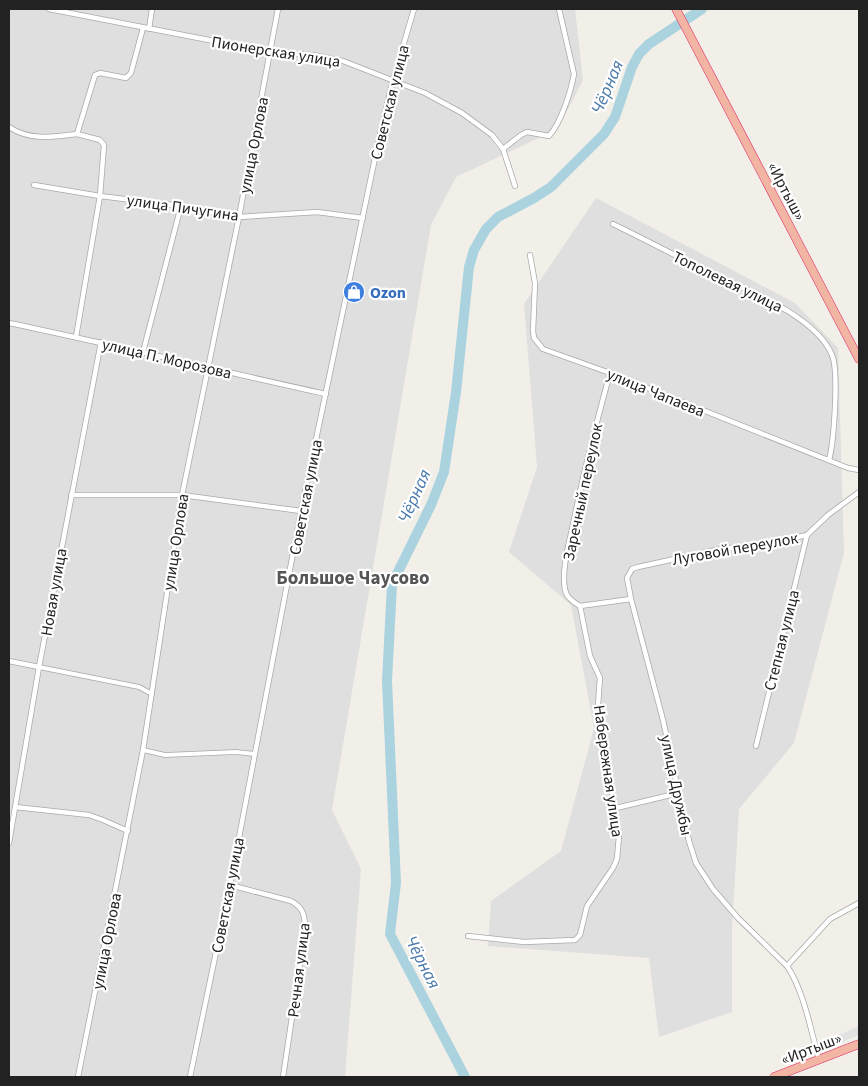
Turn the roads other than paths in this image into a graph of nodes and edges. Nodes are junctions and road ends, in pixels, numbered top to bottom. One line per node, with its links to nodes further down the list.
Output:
1 (49, 9): 7 (street, Пионерская улица)
2 (152, 9): 8 (street)
3 (278, 9): 9 (street, улица Орлова)
4 (414, 9): 10 (street, Советская улица)
5 (559, 9): 13 (street)
6 (676, 9): 26 (highway, «Иртыш»)
7 (143, 28): 8 (street, Пионерская улица); 12 (street)
8 (149, 29): 9 (street, Пионерская улица)
9 (271, 52): 10 (street, Пионерская улица); 18 (street, улица Орлова)
10 (393, 80): 13 (street, Пионерская улица); 19 (street, Советская улица)
11 (9, 126): 12 (street)
12 (77, 134): 16 (street)
13 (503, 149): 15 (street, Пионерская улица)
14 (34, 185): 16 (street, улица Пичугина)
15 (515, 186)
16 (100, 196): 17 (street, улица Пичугина); 23 (street)
17 (180, 206): 18 (street, улица Пичугина); 25 (street)
18 (239, 216): 19 (street, улица Пичугина); 27 (street, улица Орлова)
19 (363, 218): 29 (street, Советская улица)
20 (613, 224): 30 (street, Тополевая улица)
21 (530, 255): 28 (street, улица Чапаева)
22 (9, 323): 23 (street, улица П. Морозова)
23 (76, 337): 24 (street, улица П. Морозова)
24 (101, 342): 25 (street, улица П. Морозова); 33 (street, Новая улица)
25 (143, 352): 27 (street, улица П. Морозова)
26 (859, 359)
27 (207, 368): 29 (street, улица П. Морозова); 34 (street, улица Орлова)
28 (610, 373): 30 (street, улица Чапаева); 39 (street, Заречный переулок)
29 (326, 394): 35 (street, Советская улица)
30 (829, 460): 31 (street, улица Чапаева)
31 (859, 470)
32 (859, 492): 36 (street, Луговой переулок)
33 (71, 495): 34 (street); 41 (street, Новая улица)
34 (182, 495): 35 (street); 42 (street, улица Орлова)
35 (301, 511): 45 (street, Советская улица)
36 (807, 535): 37 (street, Луговой переулок); 43 (street, Степная улица)
37 (629, 573): 38 (street, улица Дружбы)
38 (631, 599): 39 (street); 46 (street, улица Дружбы)
39 (580, 606): 48 (street, Набережная улица)
40 (9, 661): 41 (street)
41 (39, 667): 42 (street); 47 (street, Новая улица)
42 (152, 694): 44 (street, улица Орлова)
43 (756, 746)
44 (143, 750): 45 (street); 49 (street, улица Орлова)
45 (255, 754): 51 (street, Советская улица)
46 (679, 793): 48 (street); 54 (street, улица Дружбы)
47 (15, 807): 49 (street); 50 (street, Новая улица)
48 (616, 808): 53 (street, Набережная улица)
49 (128, 831): 57 (street, улица Орлова)
50 (9, 843)
51 (230, 885): 58 (street, Советская улица); 59 (street, Речная улица)
52 (859, 902): 54 (street)
53 (468, 936)
54 (787, 966): 56 (street)
55 (859, 1044): 56 (highway, «Иртыш»)
56 (819, 1060): 60 (highway, «Иртыш»)
57 (78, 1077)
58 (190, 1077)
59 (283, 1077)
60 (774, 1077)

